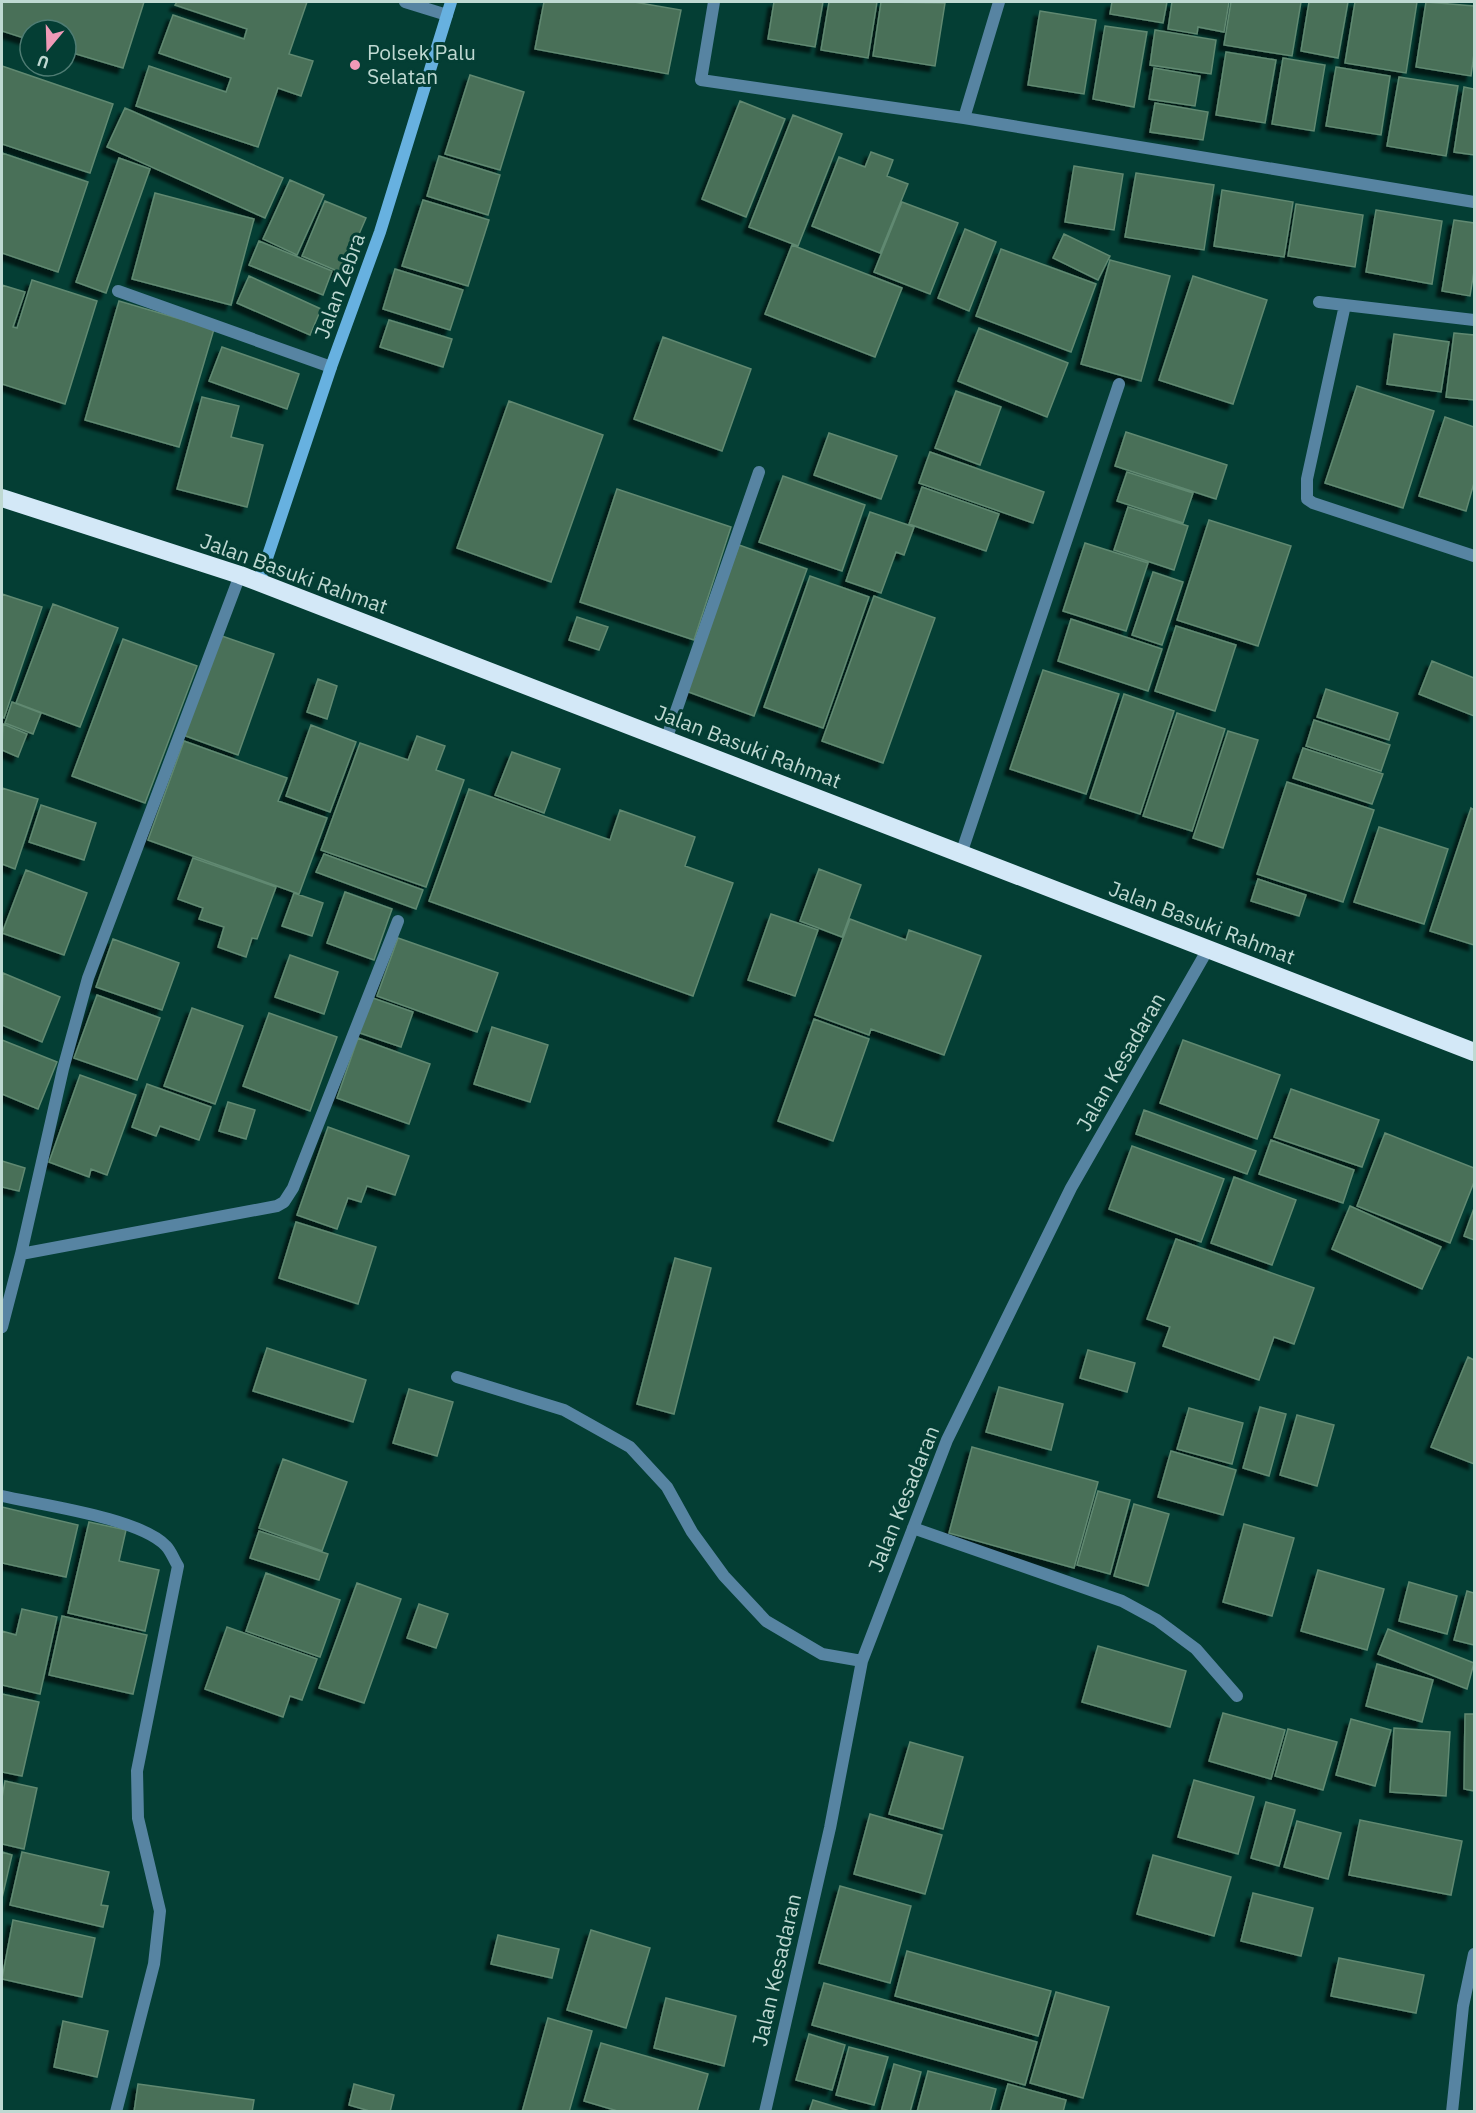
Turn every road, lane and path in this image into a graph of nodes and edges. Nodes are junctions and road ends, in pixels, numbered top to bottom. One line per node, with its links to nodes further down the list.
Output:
1 (405, 2): 5 (street)
2 (450, 2): 5 (street, Jalan Zebra)
3 (714, 2): 6 (street)
4 (999, 2): 6 (street)
5 (447, 15): 12 (street, Jalan Zebra)
6 (964, 118): 7 (street)
7 (1474, 202)
8 (118, 291): 12 (street)
9 (1319, 302): 10 (street)
10 (1345, 305): 11 (street); 16 (street)
11 (1474, 320)
12 (331, 367): 18 (street, Jalan Zebra)
13 (1119, 384): 20 (street)
14 (759, 472): 19 (street)
15 (2, 498): 17 (highway, Jalan Basuki Rahmat)
16 (1474, 556)
17 (240, 575): 18 (highway, Jalan Basuki Rahmat); 24 (street)
18 (259, 582): 19 (highway, Jalan Basuki Rahmat)
19 (666, 740): 20 (highway, Jalan Basuki Rahmat)
20 (961, 854): 22 (highway, Jalan Basuki Rahmat)
21 (398, 921): 24 (street)
22 (1208, 950): 23 (highway, Jalan Basuki Rahmat); 28 (street, Jalan Kesadaran)
23 (1474, 1052)
24 (21, 1254): 25 (street)
25 (2, 1327)
26 (458, 1377): 29 (street)
27 (2, 1496): 32 (street)
28 (913, 1528): 29 (street, Jalan Kesadaran); 30 (street)
29 (862, 1661): 33 (street, Jalan Kesadaran)
30 (1237, 1696)
31 (1474, 1954): 34 (street)
32 (116, 2112)
33 (765, 2112)
34 (1452, 2112)

